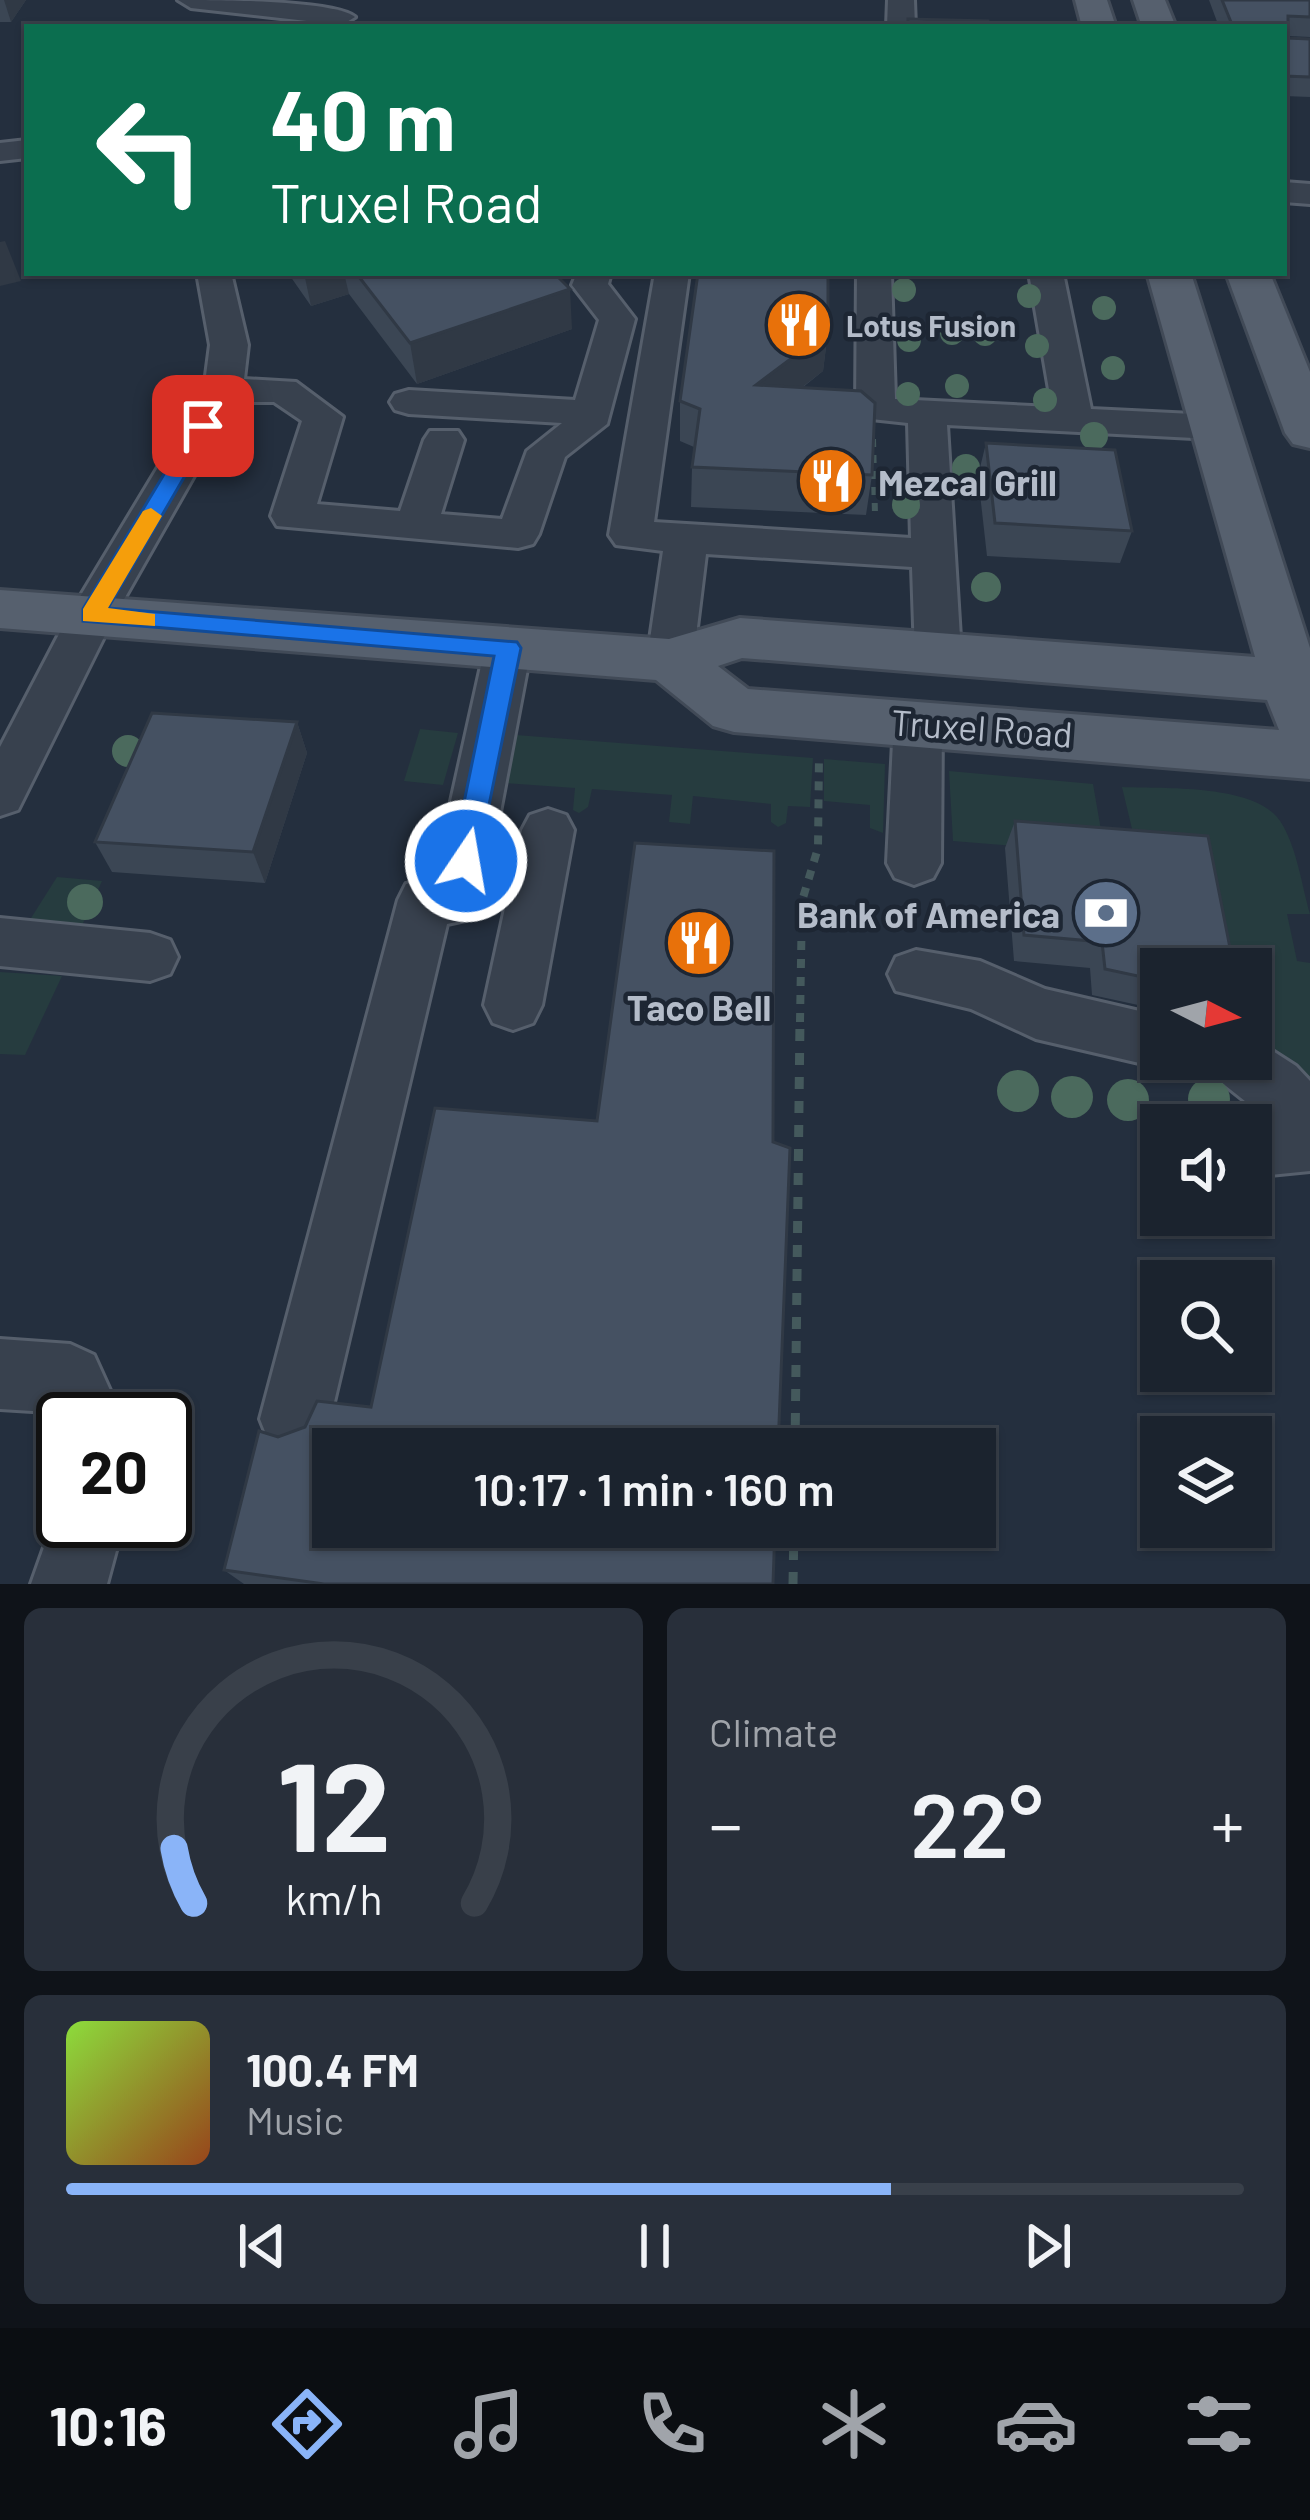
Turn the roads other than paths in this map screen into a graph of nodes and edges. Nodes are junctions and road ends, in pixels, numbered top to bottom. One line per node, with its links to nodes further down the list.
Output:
1 (182, 5): 2 (street)
2 (334, 24)
3 (215, 276): 10 (street)
4 (593, 276): 13 (street)
5 (672, 276): 19 (street)
6 (874, 276): 12 (street)
7 (1047, 276): 14 (street)
8 (1170, 276): 15 (main road)
9 (1249, 276): 16 (main road)
10 (223, 391): 18 (street); 22 (street)
11 (409, 403): 13 (street)
12 (927, 412): 14 (street); 20 (street)
13 (591, 413): 18 (street)
14 (1074, 420): 15 (street)
15 (1213, 427): 26 (main road)
16 (1310, 433)
17 (444, 440): 18 (street)
18 (416, 526)
19 (686, 538): 20 (street); 25 (street)
20 (934, 554): 24 (street)
21 (0, 609): 22 (main road, Truxel Road)
22 (92, 615): 23 (main road, Truxel Road); 30 (street)
23 (508, 648): 25 (main road, Truxel Road); 44 (street)
24 (938, 654): 25 (main road, Truxel Road); 26 (main road, Truxel Road)
25 (670, 660): 27 (main road, Truxel Road)
26 (1301, 681): 28 (main road)
27 (918, 722): 29 (main road, Truxel Road); 32 (street)
28 (1310, 745)
29 (1310, 756)
30 (0, 796)
31 (548, 830): 36 (street)
32 (914, 863)
33 (0, 942): 34 (street)
34 (150, 957)
35 (916, 974): 37 (street)
36 (513, 1006)
37 (1140, 1037)
38 (1268, 1080): 39 (street)
39 (1310, 1125)
40 (1310, 1142): 41 (street)
41 (1272, 1146)
42 (0, 1374): 43 (street)
43 (76, 1392)
44 (295, 1419)
45 (79, 1548): 46 (street)
46 (69, 1584)

